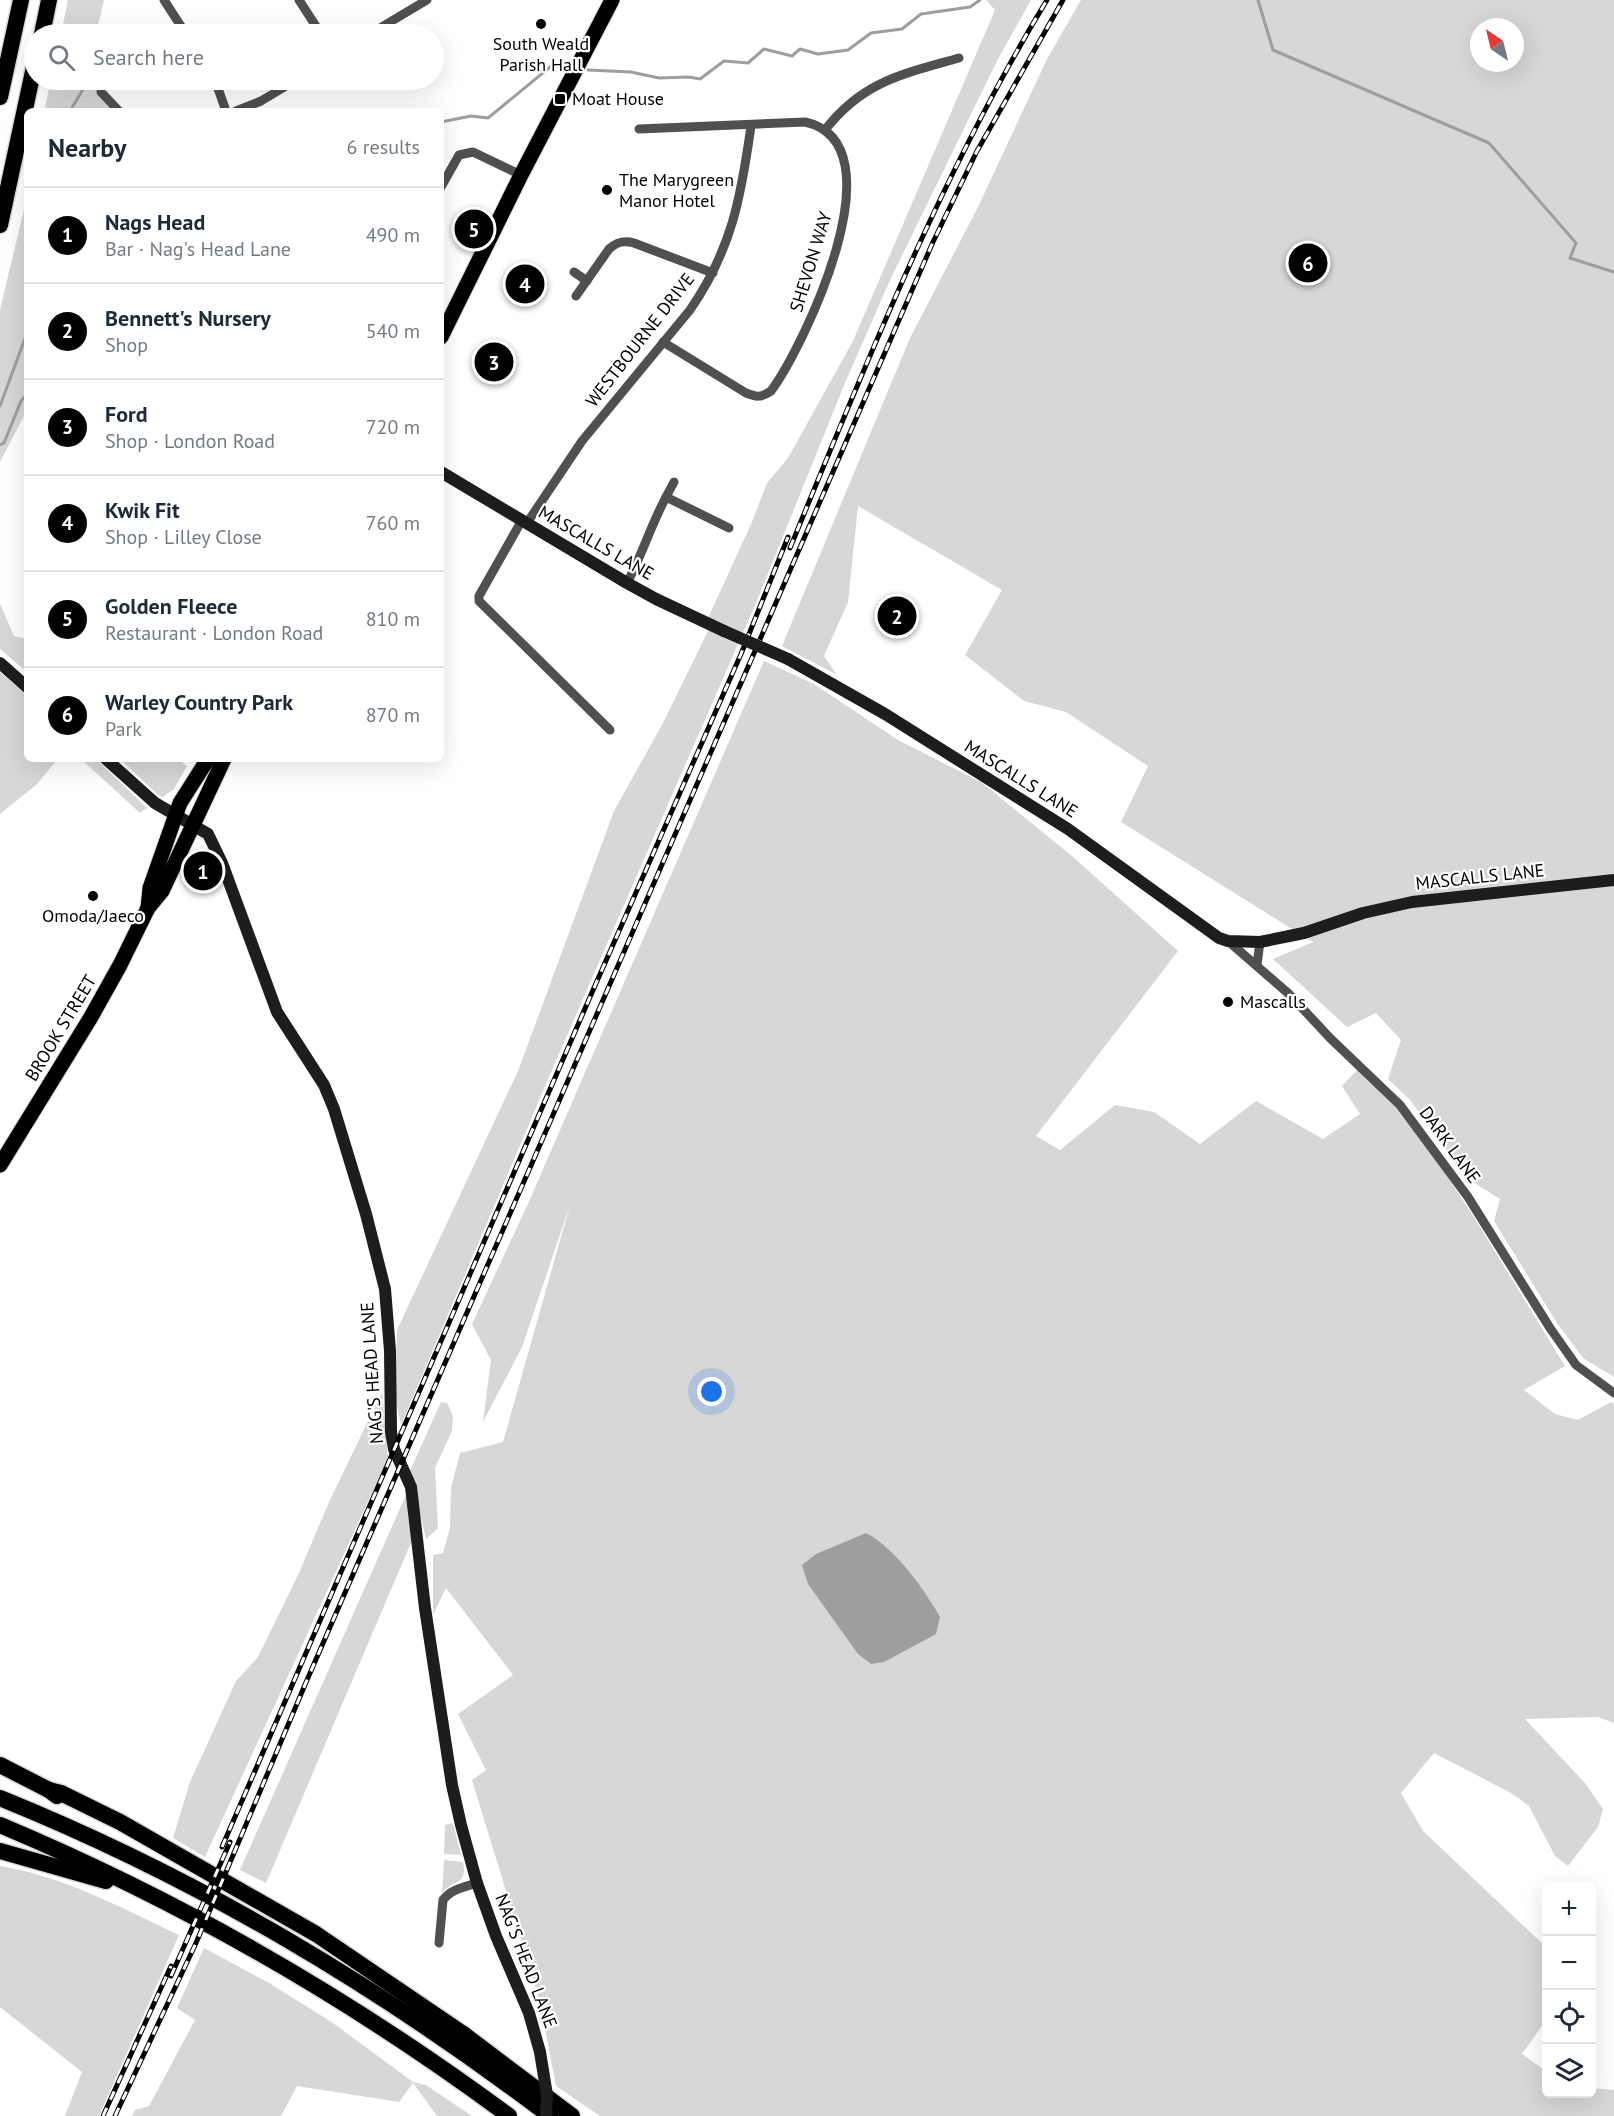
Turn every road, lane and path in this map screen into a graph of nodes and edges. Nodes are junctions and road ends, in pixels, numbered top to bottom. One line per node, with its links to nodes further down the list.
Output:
1 (21, 0): 16 (highway)
2 (49, 0): 7 (highway)
3 (165, 0): 8 (street)
4 (299, 0): 9 (street)
5 (427, 0): 10 (street)
6 (612, 0): 25 (main road)
7 (44, 24)
8 (180, 24)
9 (315, 24)
10 (387, 24)
11 (959, 58): 24 (street)
12 (29, 90): 17 (highway)
13 (219, 90): 19 (street)
14 (279, 90): 20 (street)
15 (101, 92): 18 (street)
16 (0, 97)
17 (25, 108)
18 (115, 108)
19 (225, 108)
20 (244, 108)
21 (24, 113): 27 (highway)
22 (751, 126): 23 (street); 24 (street); 29 (street, WESTBOURNE DRIVE)
23 (639, 129)
24 (825, 130): 33 (street, SHEVON WAY)
25 (521, 175): 26 (street); 32 (main road)
26 (444, 182)
27 (0, 225)
28 (574, 272): 30 (street)
29 (713, 273): 30 (street); 33 (street, WESTBOURNE DRIVE)
30 (587, 281): 31 (street)
31 (576, 296)
32 (444, 331)
33 (663, 342): 37 (street, WESTBOURNE DRIVE)
34 (444, 474): 37 (street, MASCALLS LANE)
35 (674, 482): 36 (street)
36 (666, 496): 38 (street); 39 (street)
37 (524, 522): 39 (street, MASCALLS LANE); 42 (street, WESTBOURNE DRIVE)
38 (729, 528)
39 (627, 583): 50 (street, MASCALLS LANE, bridge)
40 (0, 663): 41 (street)
41 (24, 684)
42 (610, 730)
43 (109, 762): 46 (street, NAG'S HEAD LANE)
44 (206, 762): 46 (main road, BROOK STREET)
45 (223, 762): 47 (main road, BROOK STREET)
46 (175, 816): 47 (street, NAG'S HEAD LANE); 49 (main road, BROOK STREET)
47 (193, 825): 49 (main road, BROOK STREET); 60 (street, NAG'S HEAD LANE)
48 (1614, 880): 51 (street, MASCALLS LANE)
49 (148, 908): 53 (main road, BROOK STREET)
50 (1228, 941): 51 (street, MASCALLS LANE); 52 (street, DARK LANE)
51 (1260, 942): 52 (street)
52 (1257, 965): 54 (street, DARK LANE)
53 (0, 1165)
54 (1614, 1394)
55 (0, 1765): 56 (highway)
56 (49, 1790): 63 (highway); 67 (highway)
57 (0, 1798): 63 (highway)
58 (0, 1826): 61 (highway)
59 (0, 1851): 61 (highway)
60 (477, 1883): 62 (street, NAG'S HEAD LANE); 65 (street, NAG'S HEAD LANE, bridge)
61 (136, 1887): 64 (highway)
62 (439, 1943)
63 (324, 1959): 66 (highway)
64 (509, 2116)
65 (546, 2116)
66 (550, 2116)
67 (572, 2116)

